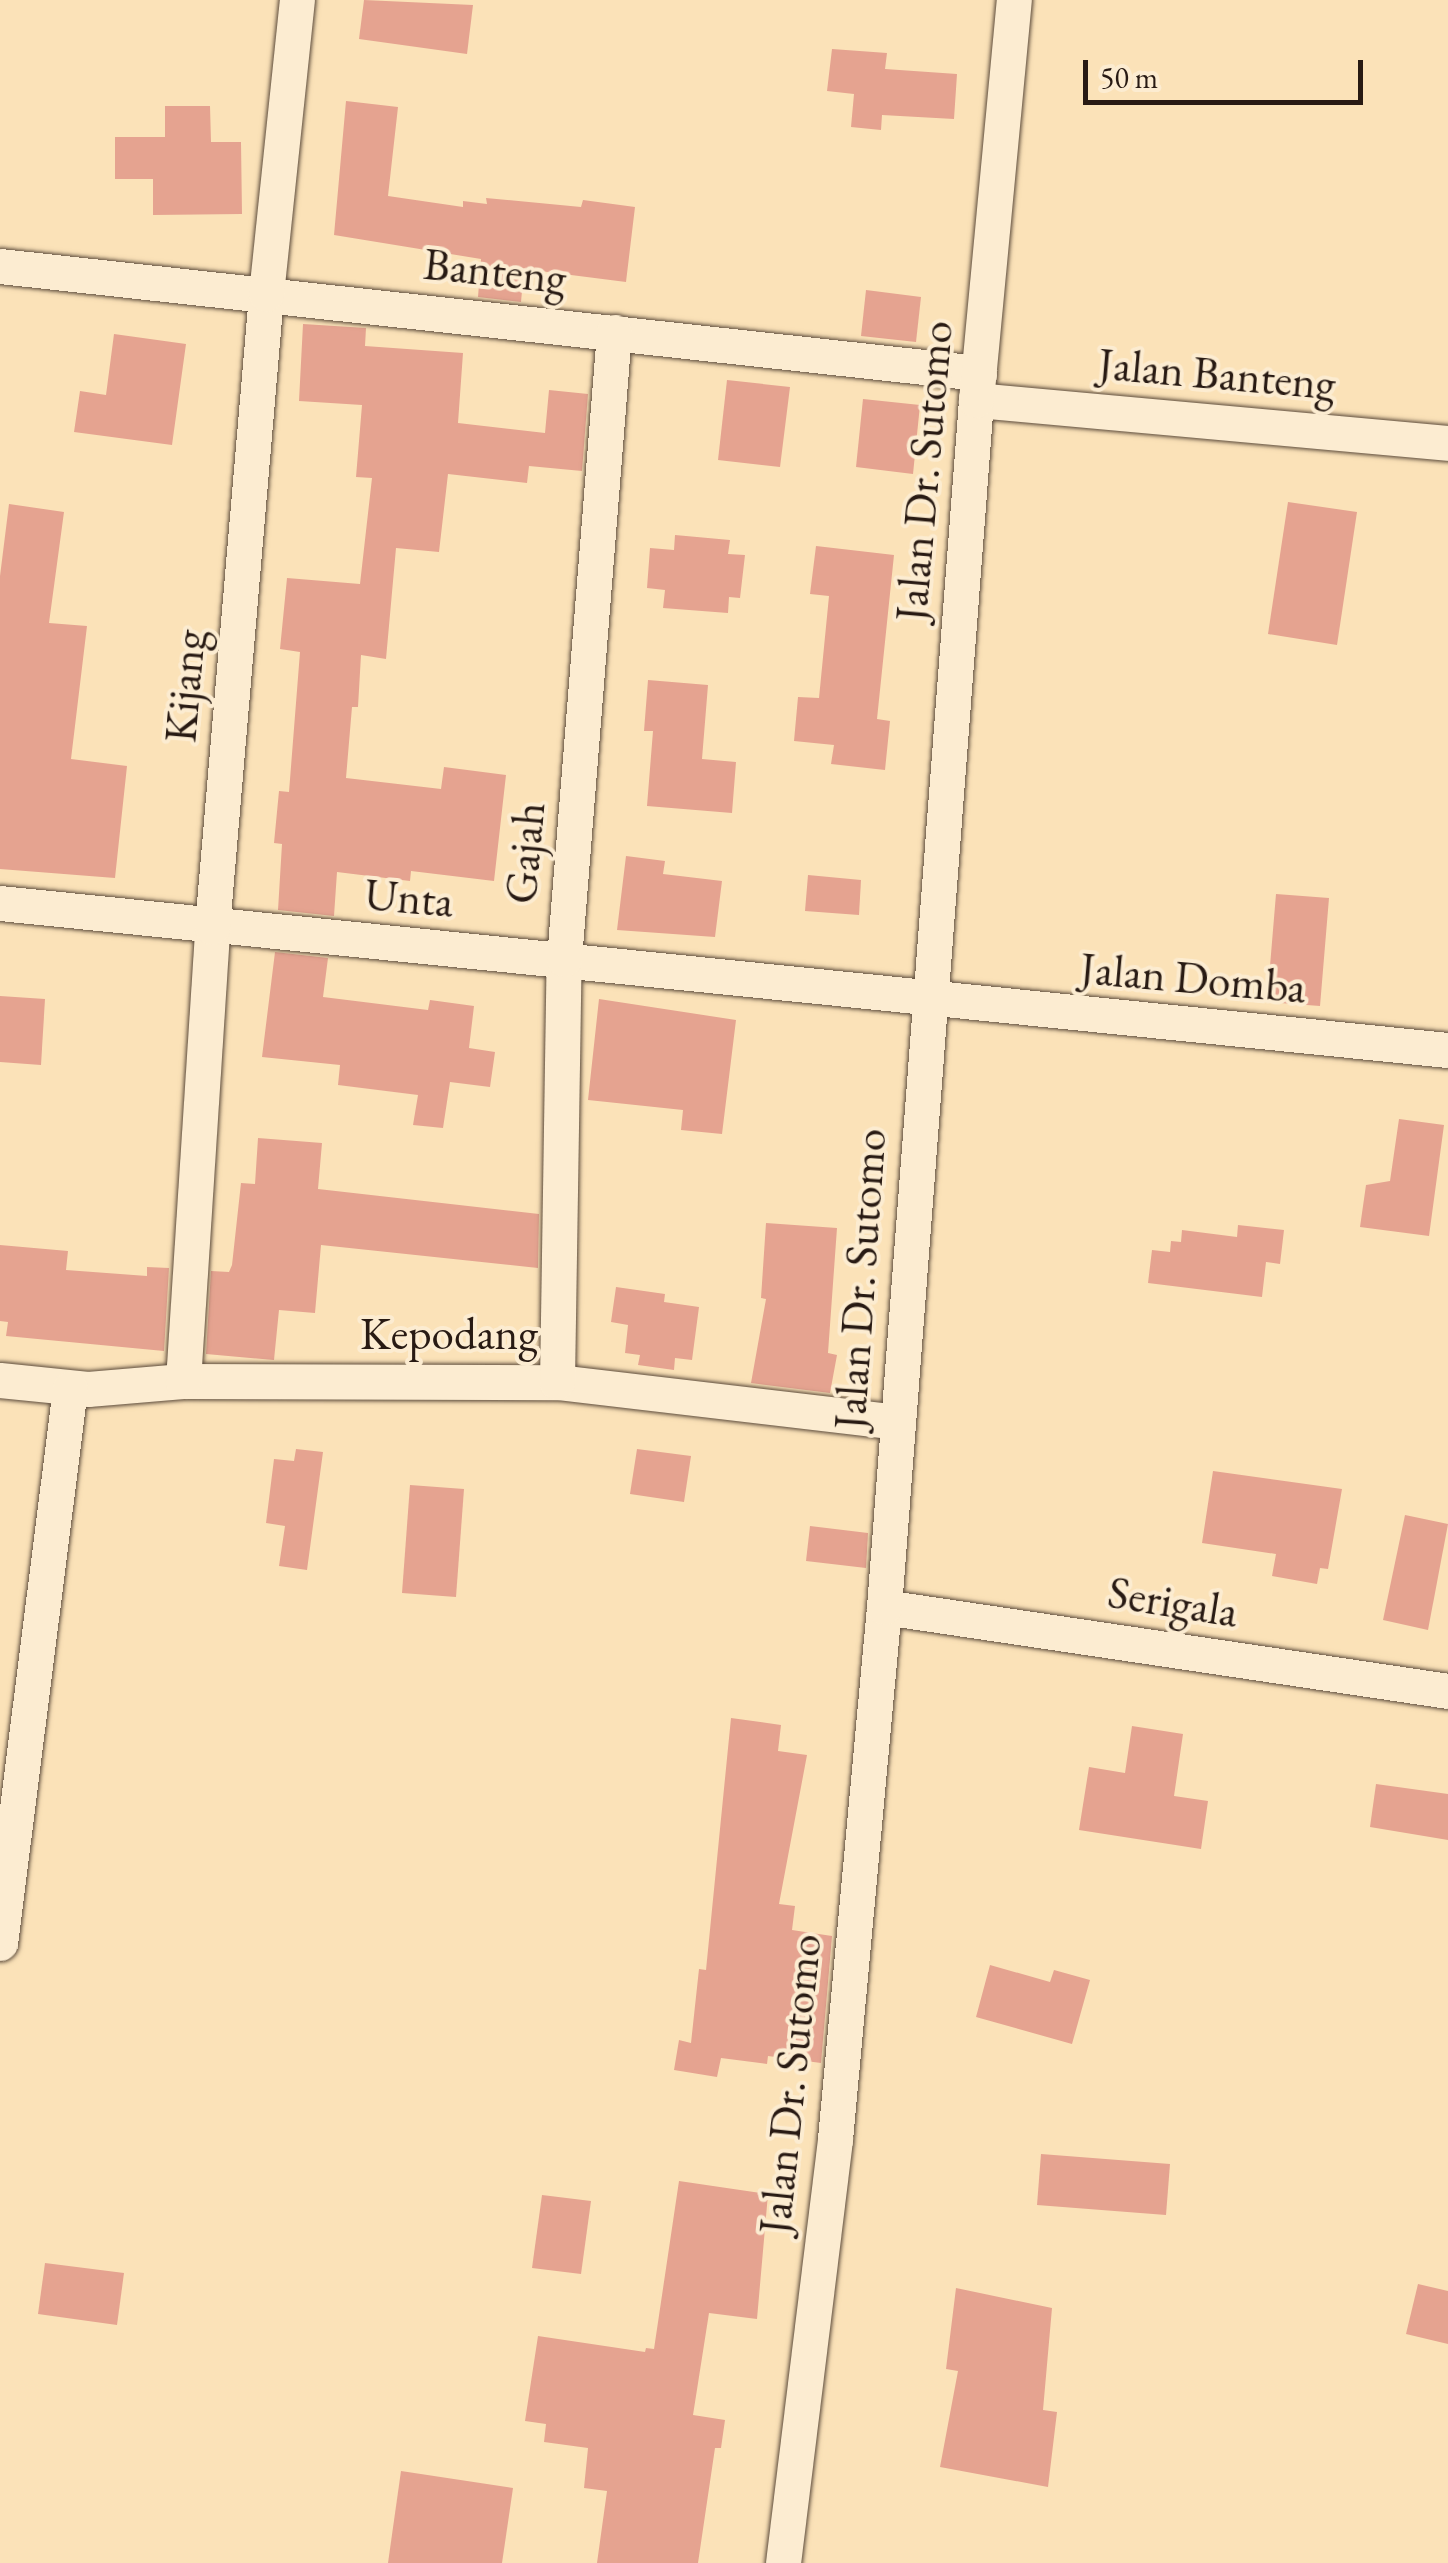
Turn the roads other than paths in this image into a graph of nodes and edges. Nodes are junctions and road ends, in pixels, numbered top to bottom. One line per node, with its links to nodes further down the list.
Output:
1 (296, 0): 4 (street, Kijang)
2 (1014, 0): 6 (street, Jalan Dr. Sutomo)
3 (0, 266): 4 (street, Banteng)
4 (266, 294): 5 (street, Banteng); 9 (street, Kijang)
5 (614, 332): 6 (street, Banteng); 10 (street, Gajah)
6 (978, 386): 7 (street, Jalan Banteng); 11 (street, Jalan Dr. Sutomo)
7 (1448, 444)
8 (0, 903): 9 (street, Unta)
9 (212, 928): 10 (street, Unta); 14 (street, Kijang)
10 (564, 959): 11 (street, Unta); 15 (street, Gajah)
11 (929, 1000): 12 (street, Jalan Domba); 17 (street, Jalan Dr. Sutomo)
12 (1448, 1050)
13 (0, 1380): 16 (street, Kepodang)
14 (182, 1381): 15 (street, Kepodang); 16 (street, Kepodang)
15 (558, 1382): 17 (street, Kepodang)
16 (70, 1388): 20 (street)
17 (897, 1422): 18 (street, Jalan Dr. Sutomo)
18 (884, 1607): 19 (street, Serigala); 21 (street, Jalan Dr. Sutomo)
19 (1448, 1691)
20 (0, 1944)
21 (783, 2563)

